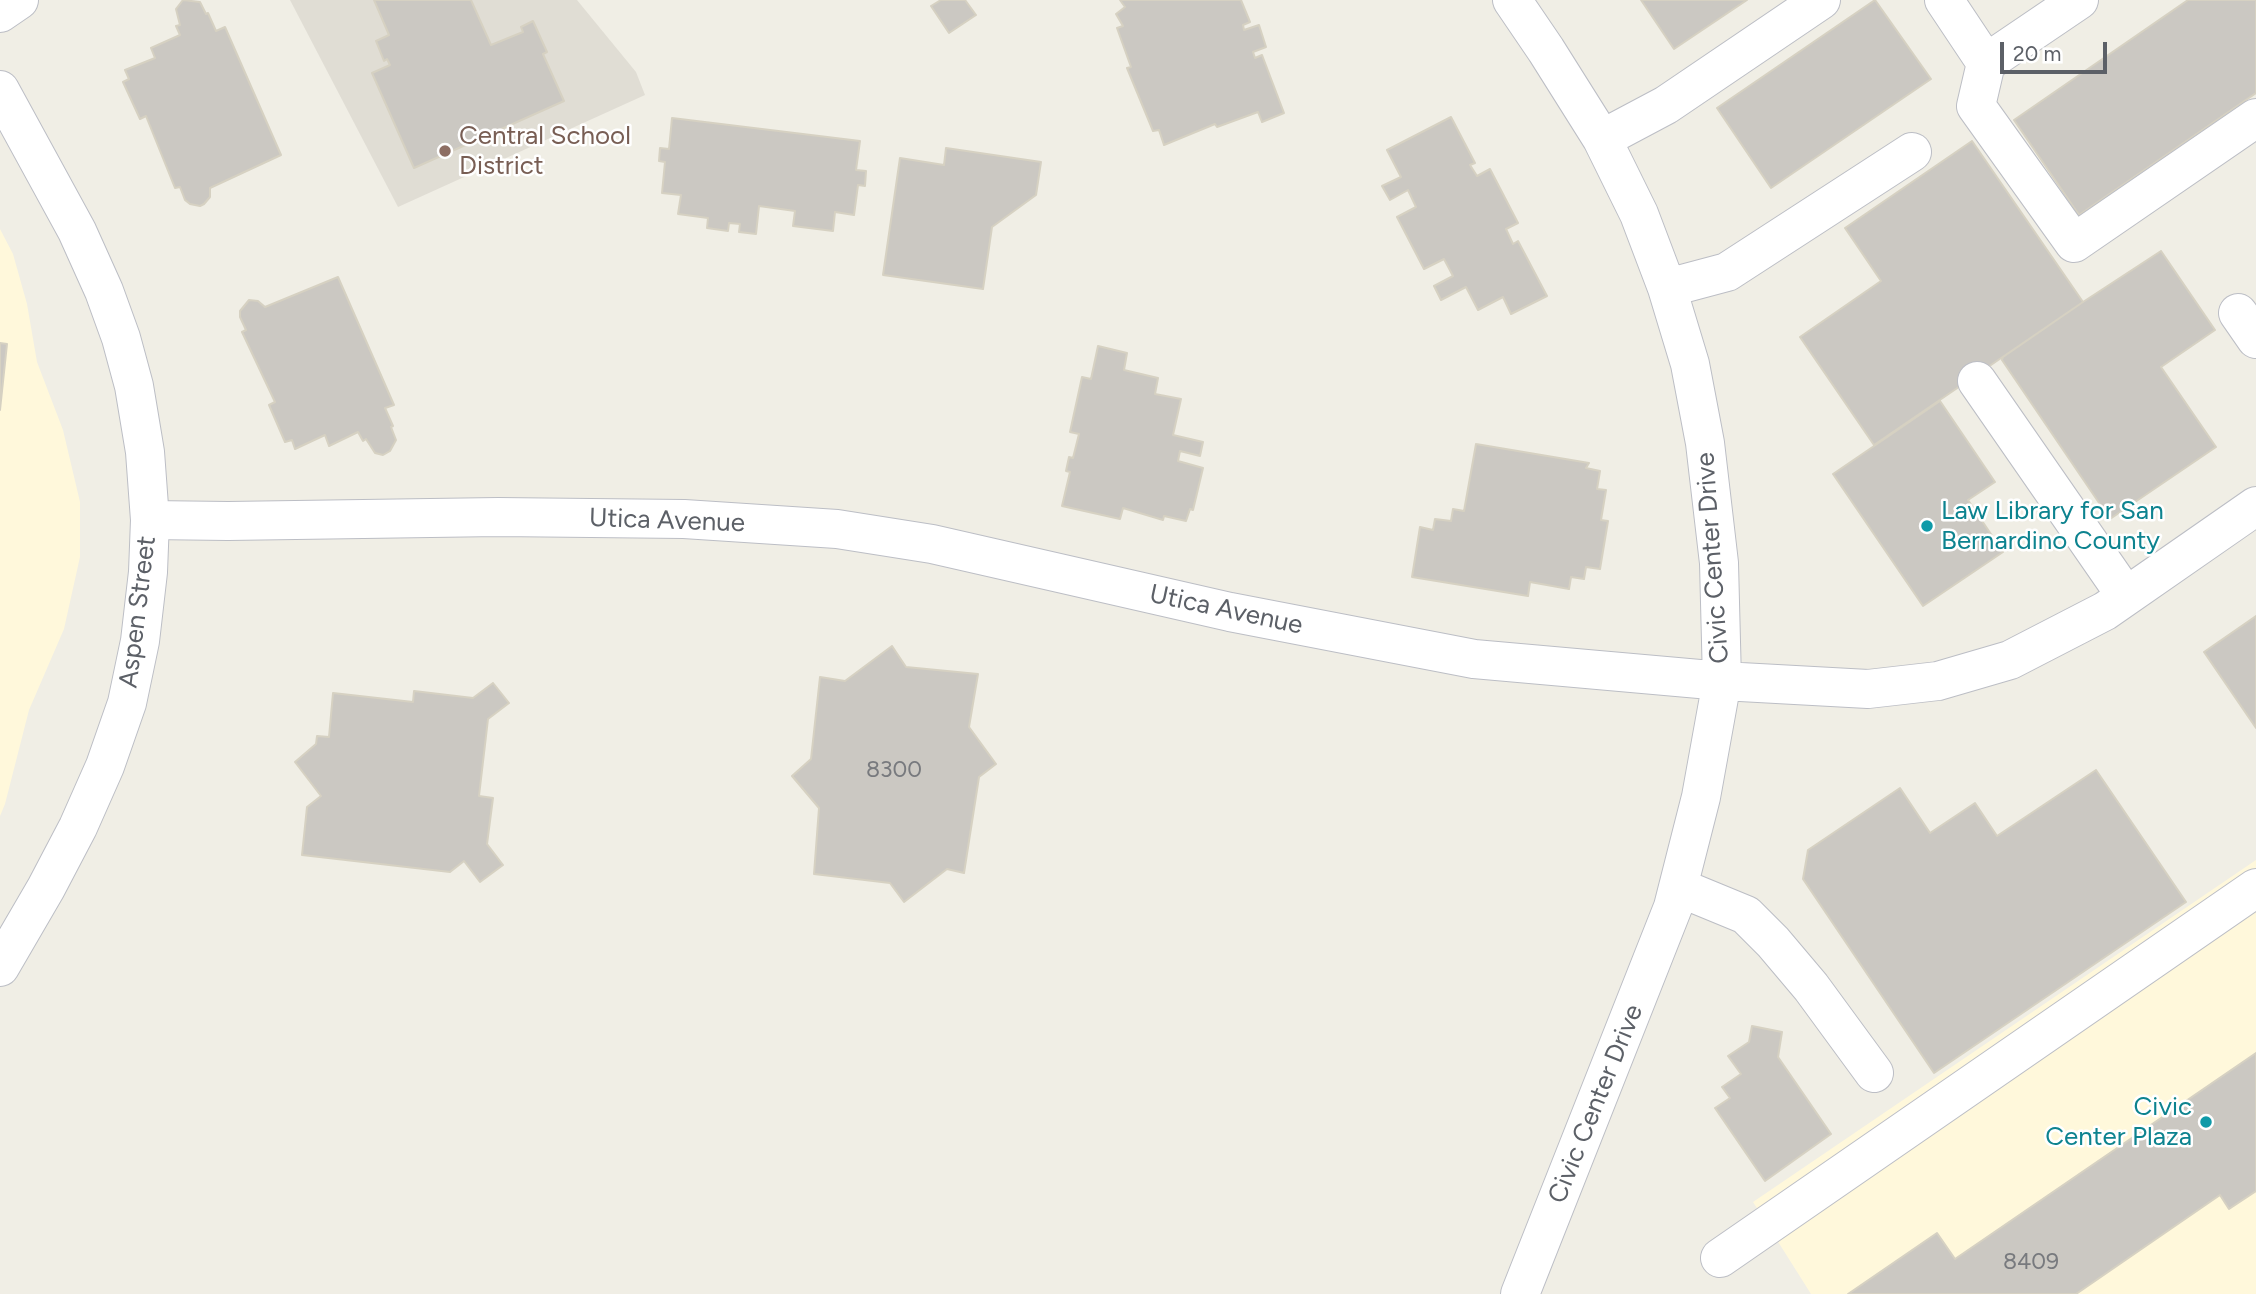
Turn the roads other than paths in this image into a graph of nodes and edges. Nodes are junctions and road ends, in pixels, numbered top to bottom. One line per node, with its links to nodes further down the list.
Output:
1 (19, 0): 6 (street)
2 (1512, 0): 10 (street, Civic Center Drive)
3 (1821, 0): 10 (street)
4 (1944, 0): 7 (street)
5 (2079, 0): 7 (street)
6 (0, 13)
7 (1986, 63): 9 (street)
8 (0, 90): 15 (street, Aspen Street)
9 (2256, 118)
10 (1602, 139): 12 (street, Civic Center Drive)
11 (1912, 152): 12 (street)
12 (1667, 288): 17 (street, Civic Center Drive)
13 (1977, 381): 16 (street)
14 (2256, 506): 16 (street, Utica Avenue)
15 (150, 520): 17 (street, Utica Avenue); 20 (street, Aspen Street)
16 (2126, 596): 17 (street, Utica Avenue)
17 (1722, 681): 18 (street, Civic Center Drive)
18 (1678, 887): 21 (street); 23 (street, Civic Center Drive)
19 (2256, 888): 22 (street)
20 (0, 967)
21 (1874, 1073)
22 (1720, 1258)
23 (1520, 1294)

